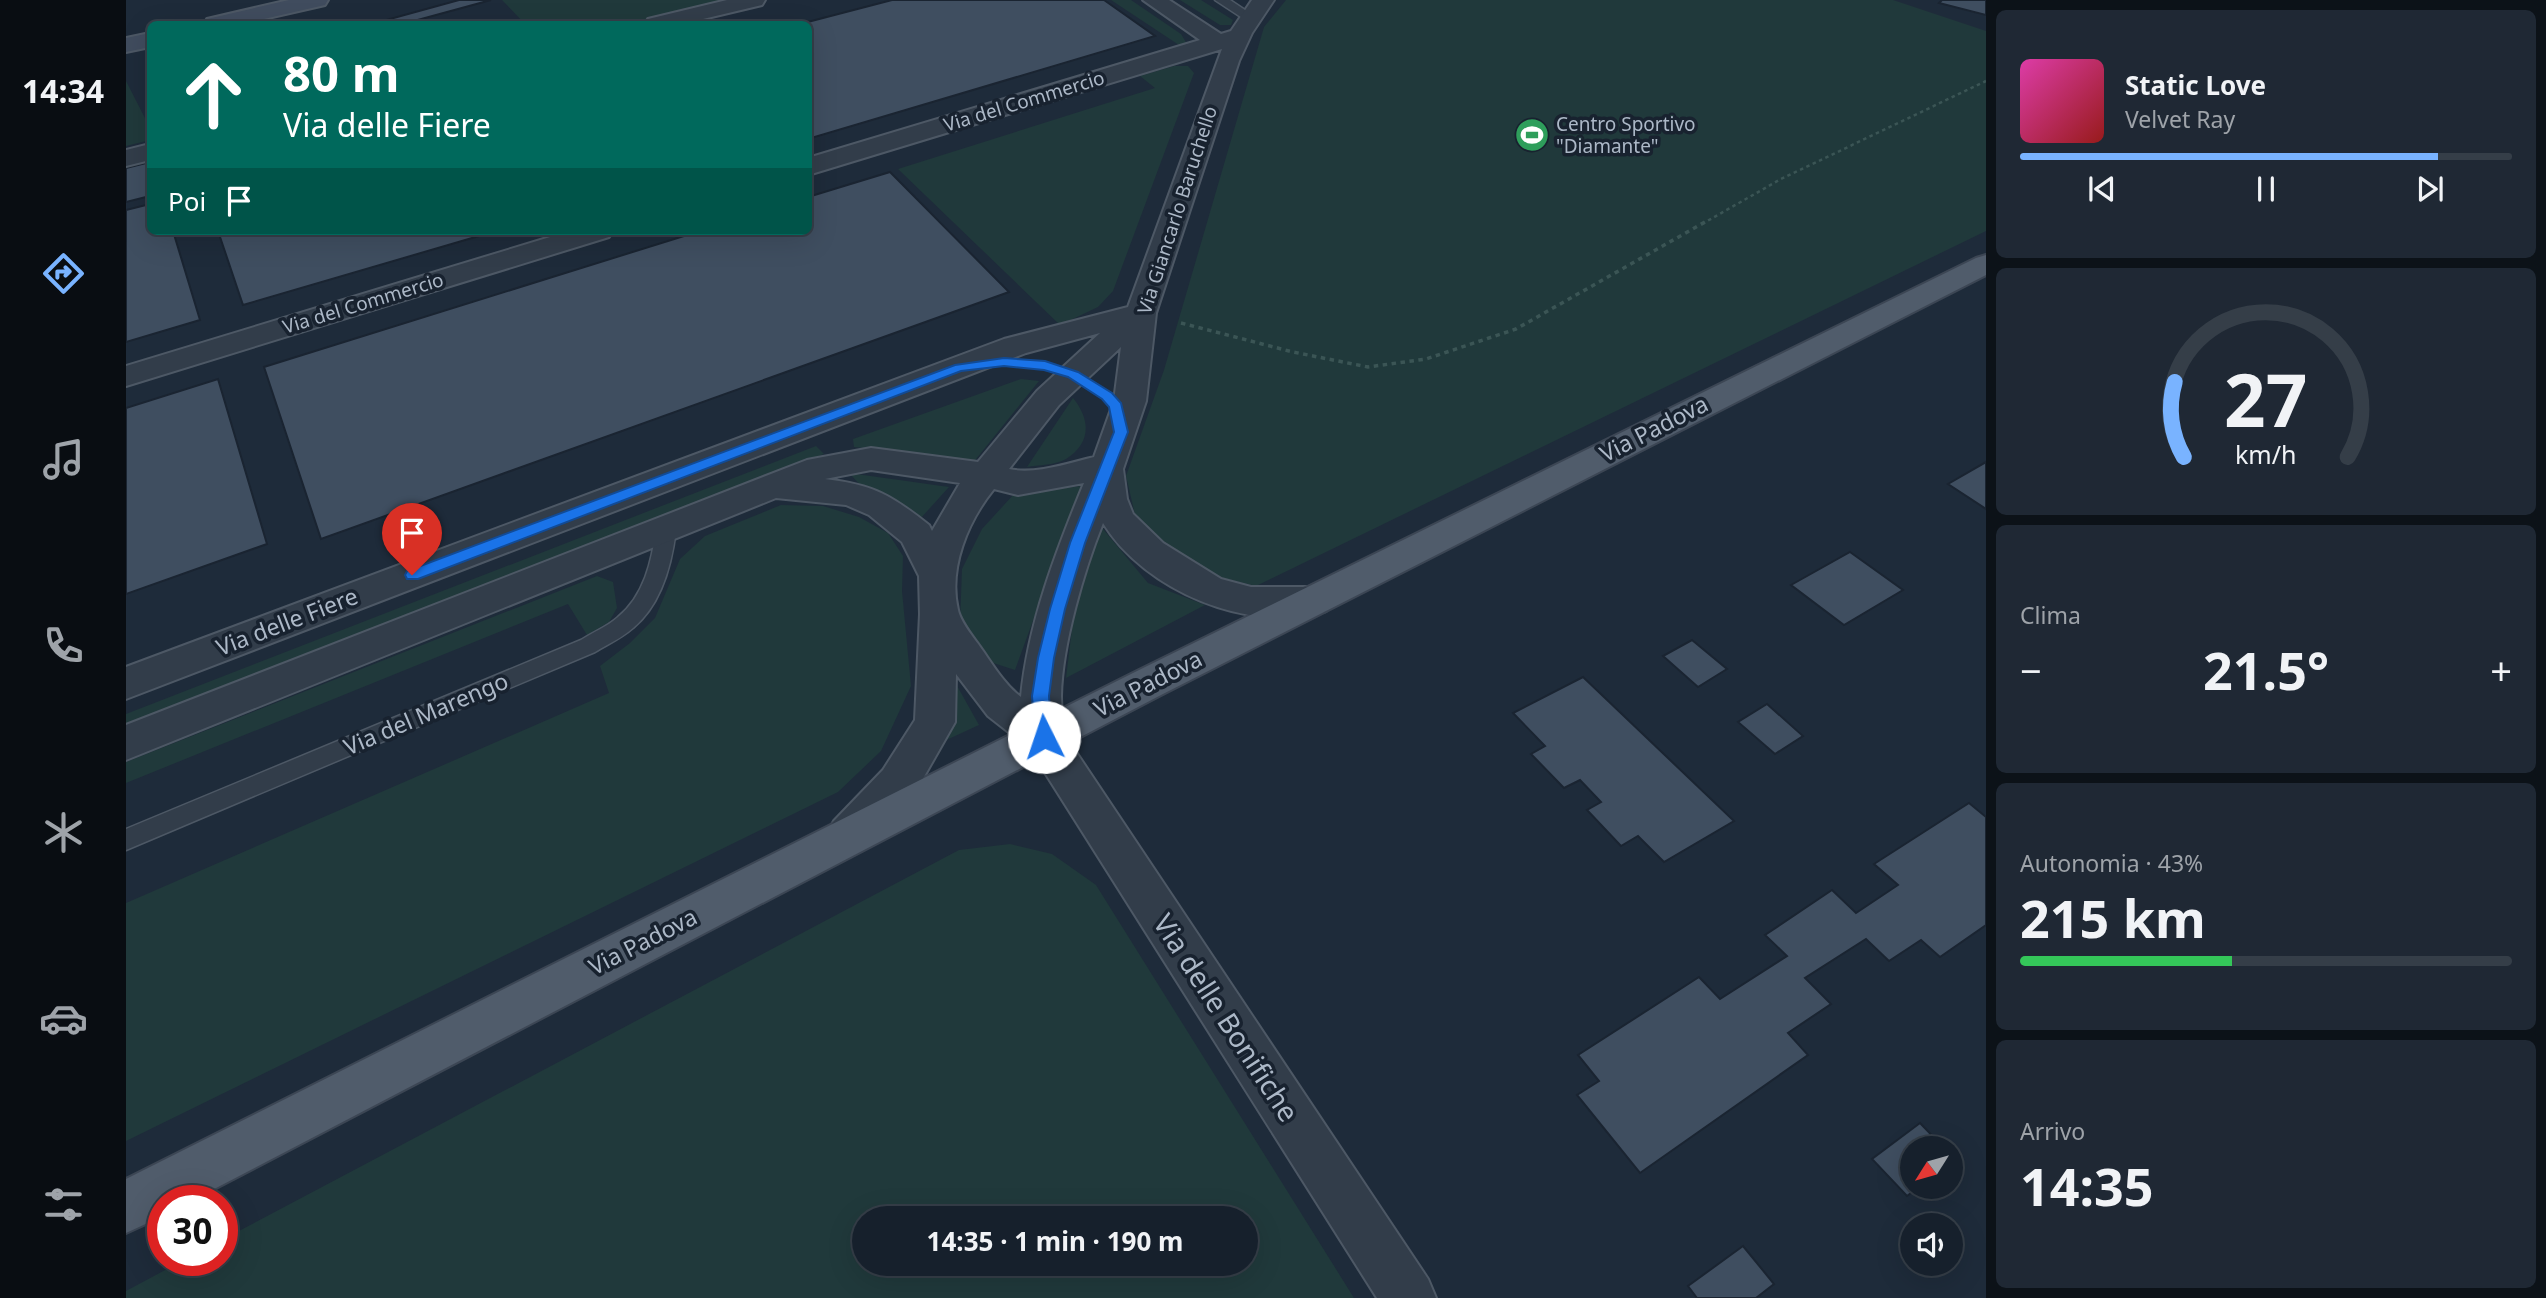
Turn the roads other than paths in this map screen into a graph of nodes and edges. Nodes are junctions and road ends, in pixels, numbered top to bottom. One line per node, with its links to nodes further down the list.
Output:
1 (317, 0): 5 (street)
2 (754, 0): 6 (street)
3 (1154, 0): 7 (street)
4 (1222, 0): 7 (lane)
5 (228, 21)
6 (668, 21)
7 (1243, 24): 12 (street, Via del Commercio); 15 (street, Via Giancarlo Baruchello)
8 (147, 41): 9 (street)
9 (126, 45)
10 (147, 153): 11 (street)
11 (126, 158)
12 (812, 166)
13 (586, 235): 18 (street, Via del Commercio)
14 (1986, 264): 25 (main road, Via Padova)
15 (1141, 313): 16 (street, Via delle Fiere); 17 (street); 19 (street, Via Giancarlo Baruchello)
16 (959, 368): 17 (street, Via delle Fiere); 26 (street, Via delle Fiere)
17 (1073, 374): 19 (street); 21 (street)
18 (126, 376)
19 (1121, 432): 20 (street, Via Giancarlo Baruchello)
20 (1106, 466): 21 (street); 25 (street); 27 (street, Via Giancarlo Baruchello)
21 (985, 475): 22 (street); 24 (street)
22 (749, 496): 23 (street); 24 (street)
23 (666, 529): 28 (street); 30 (lane, Via del Marengo)
24 (938, 595): 27 (street); 29 (street)
25 (1313, 601): 27 (main road, Via Padova)
26 (126, 683)
27 (1044, 737): 29 (main road, Via Padova); 32 (street, Via delle Bonifiche)
28 (126, 743)
29 (844, 838): 31 (main road, Via Padova)
30 (126, 840)
31 (126, 1208)
32 (1409, 1298)

